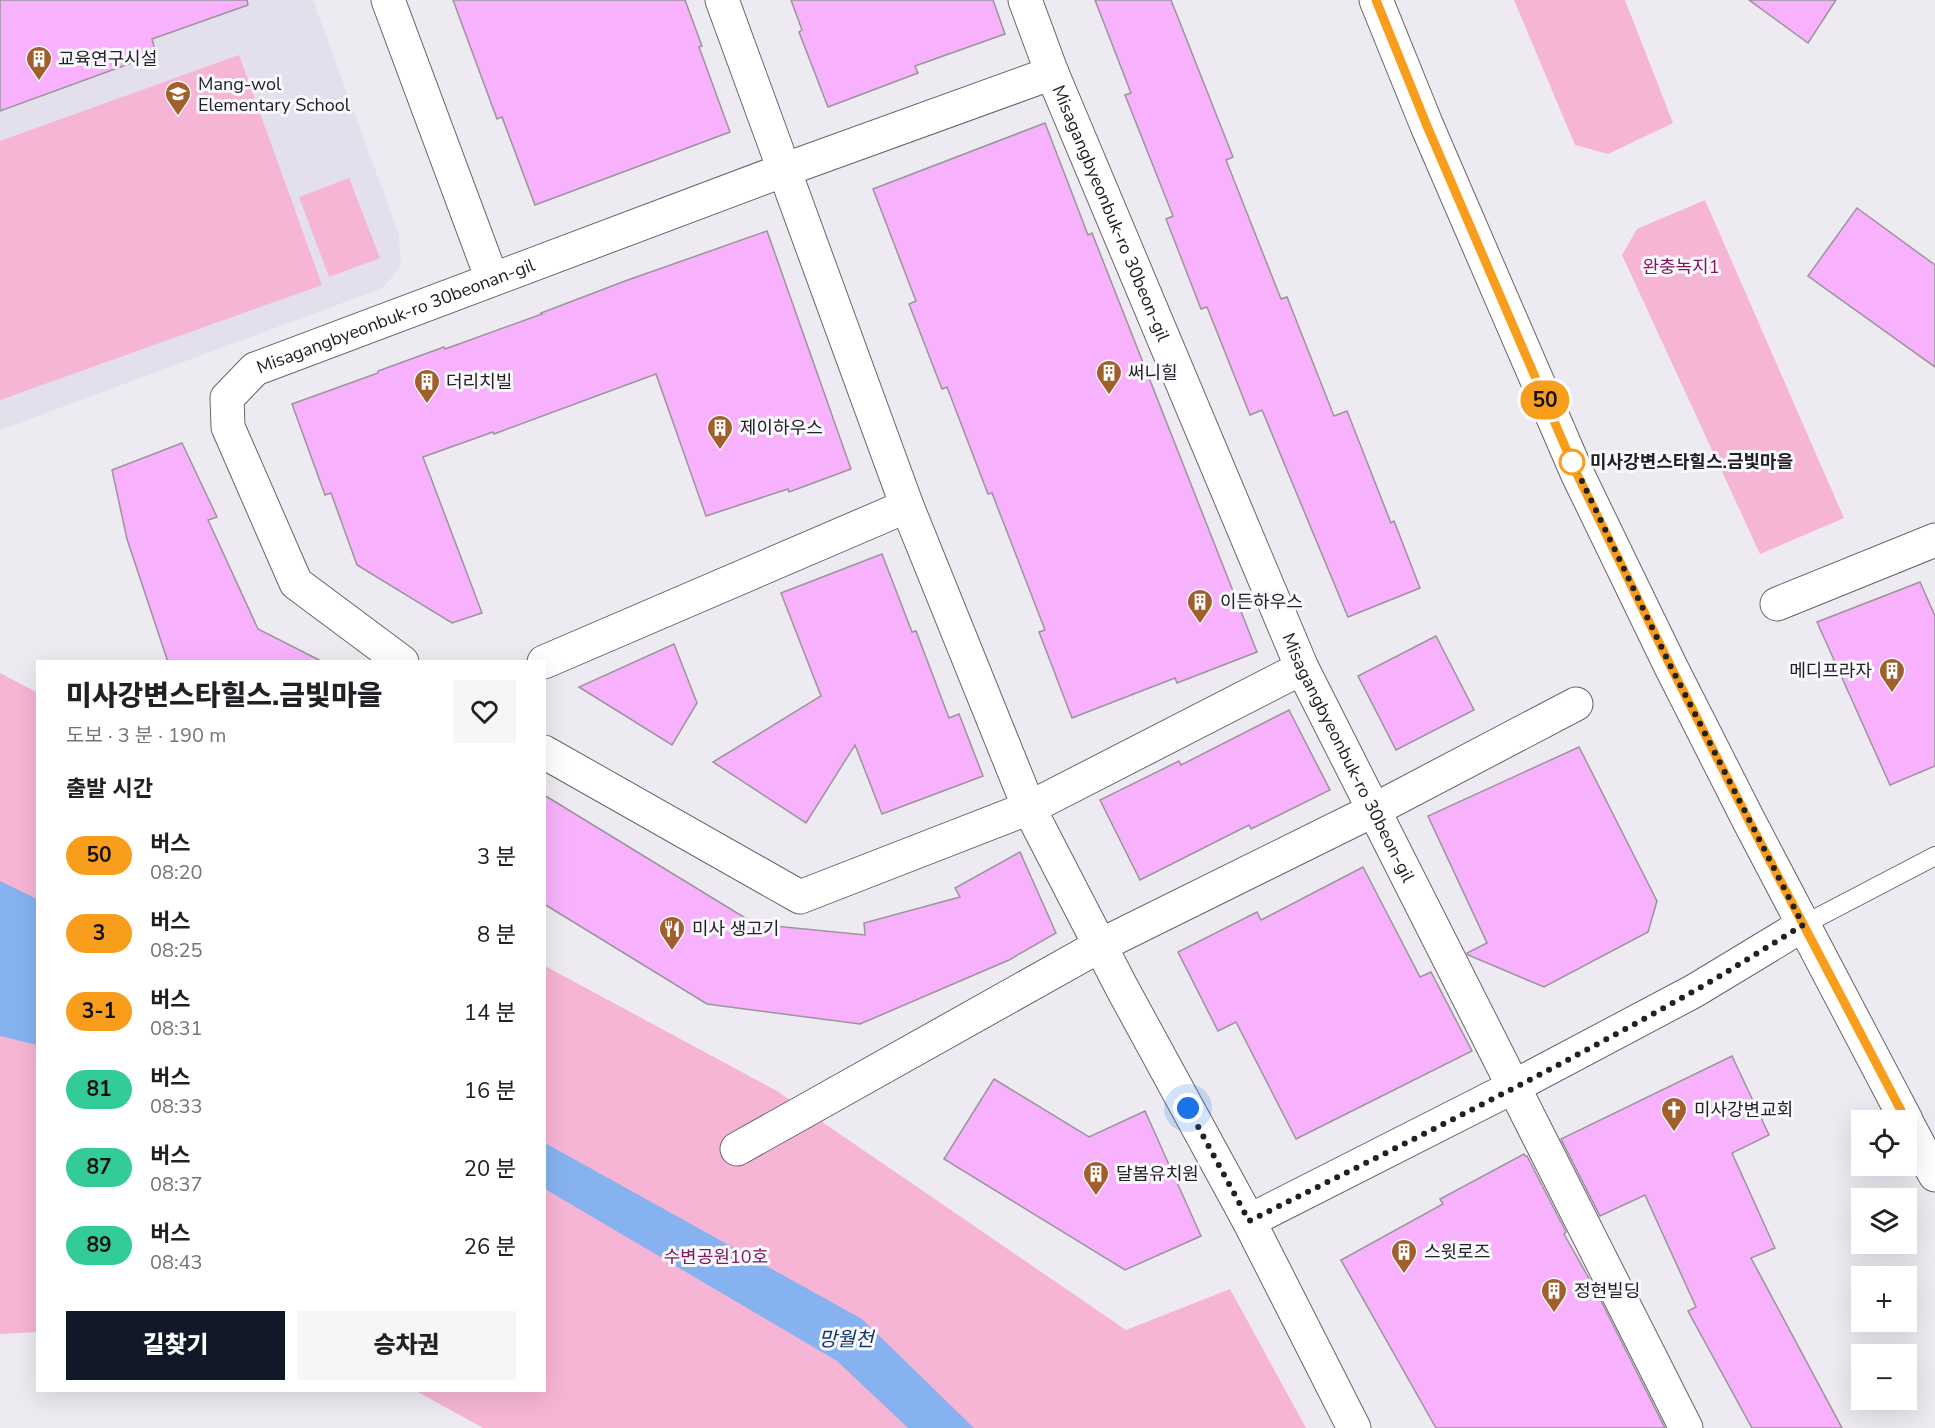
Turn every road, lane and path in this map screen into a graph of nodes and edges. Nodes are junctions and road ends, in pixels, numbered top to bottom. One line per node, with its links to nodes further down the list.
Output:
1 (388, 0): 7 (street)
2 (722, 0): 6 (street)
3 (1024, 0): 5 (street, Misagangbyeonbuk-ro 30beon-gil)
4 (1376, 0): 19 (street)
5 (1052, 73): 6 (street, Misagangbyeonbuk-ro 30beonan-gil); 13 (street, Misagangbyeonbuk-ro 30beon-gil)
6 (784, 170): 7 (street, Misagangbyeonbuk-ro 30beonan-gil); 8 (street)
7 (492, 279): 11 (street, Misagangbyeonbuk-ro 30beonan-gil)
8 (907, 506): 12 (street); 16 (street)
9 (1935, 540): 10 (street)
10 (1777, 604)
11 (399, 660)
12 (546, 661)
13 (1302, 668): 16 (street); 17 (street, Misagangbyeonbuk-ro 30beon-gil)
14 (1576, 704): 17 (street)
15 (546, 753): 16 (street)
16 (1029, 808): 20 (street)
17 (1374, 810): 20 (street); 21 (street, Misagangbyeonbuk-ro 30beon-gil)
18 (1935, 856): 19 (lane)
19 (1803, 925): 21 (street); 22 (street)
20 (1101, 945): 24 (street); 26 (street)
21 (1513, 1087): 26 (street); 28 (street, Misagangbyeonbuk-ro 30beon-gil)
22 (1900, 1110)
23 (1917, 1141): 25 (street)
24 (737, 1149)
25 (1935, 1175)
26 (1249, 1221): 27 (street)
27 (1354, 1428)
28 (1686, 1428)

